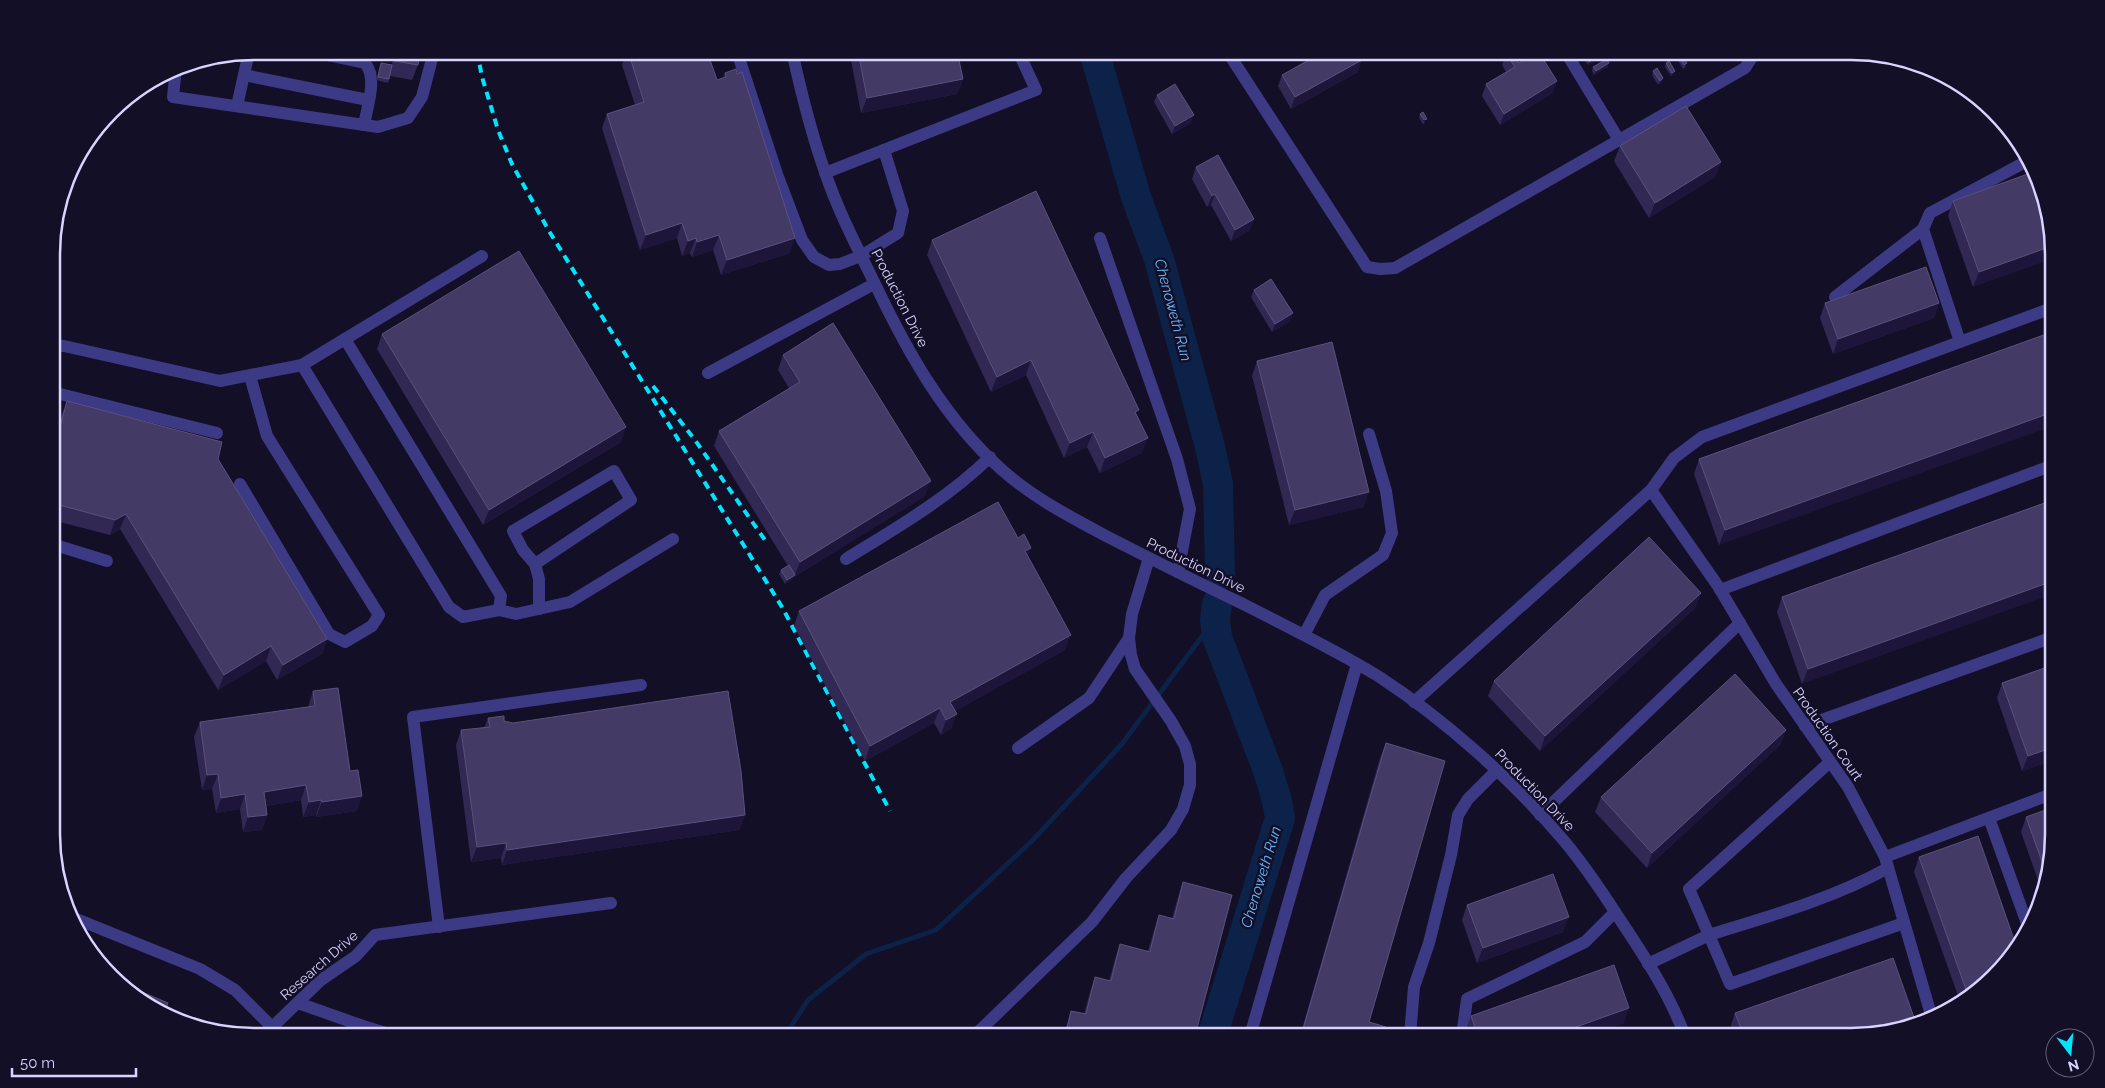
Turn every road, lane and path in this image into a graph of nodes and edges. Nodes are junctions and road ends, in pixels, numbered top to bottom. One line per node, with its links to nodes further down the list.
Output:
1 (247, 60): 10 (street)
2 (351, 60): 12 (street)
3 (432, 60): 14 (street)
4 (740, 60): 22 (street)
5 (794, 60): 18 (street, Production Drive)
6 (1022, 60): 16 (street)
7 (1233, 60): 15 (street)
8 (1570, 60): 15 (street)
9 (1750, 60): 15 (street)
10 (244, 75): 12 (street); 13 (street)
11 (175, 77): 13 (street)
12 (368, 100): 14 (street)
13 (237, 106): 14 (street)
14 (364, 125)
15 (1619, 140)
16 (884, 150): 18 (street); 22 (street)
17 (2023, 163): 19 (street)
18 (825, 173): 22 (street, Production Drive)
19 (1923, 229): 24 (street); 27 (street)
20 (1100, 238): 45 (street)
21 (482, 256): 26 (street)
22 (861, 256): 23 (street, Production Drive)
23 (874, 284): 30 (street); 35 (street, Production Drive)
24 (1835, 297)
25 (2045, 311): 27 (street)
26 (345, 339): 29 (street); 48 (street)
27 (1960, 342): 38 (street)
28 (60, 346): 31 (street)
29 (302, 365): 31 (street); 48 (street)
30 (708, 373)
31 (250, 376): 37 (street)
32 (60, 394): 33 (street)
33 (217, 433)
34 (1369, 434): 50 (street)
35 (990, 457): 41 (street, Production Drive); 42 (street)
36 (2045, 469): 46 (street)
37 (240, 484)
38 (1650, 490): 46 (street, Production Court); 55 (street)
39 (674, 539): 47 (street)
40 (60, 546): 43 (street)
41 (1149, 558): 45 (street, Production Drive); 51 (street)
42 (846, 559)
43 (107, 561)
44 (535, 564): 44 (street); 47 (street)
45 (1178, 572): 50 (street, Production Drive)
46 (1720, 590): 49 (street, Production Court)
47 (539, 609): 48 (street)
48 (499, 610)
49 (1740, 623): 56 (street, Production Court); 61 (street)
50 (1304, 635): 53 (street, Production Drive)
51 (1129, 638): 57 (street); 76 (street)
52 (2045, 640): 56 (street)
53 (1357, 664): 55 (street, Production Drive); 77 (street)
54 (641, 685): 69 (street)
55 (1414, 702): 59 (street, Production Drive)
56 (1805, 726): 58 (street, Production Court)
57 (1018, 748)
58 (1830, 762): 63 (street, Production Court); 70 (street)
59 (1496, 771): 61 (street, Production Drive); 78 (street)
60 (2045, 796): 62 (street)
61 (1540, 815): 65 (street, Production Drive)
62 (1989, 818): 63 (street); 66 (street)
63 (1886, 862): 68 (street, Production Court); 70 (street)
64 (611, 903): 69 (street)
65 (1615, 912): 71 (street, Production Drive); 79 (street)
66 (2025, 919)
67 (80, 921): 74 (street)
68 (1904, 923): 70 (street); 73 (street, Production Court)
69 (438, 927): 72 (street, Research Drive)
70 (1709, 935): 71 (street)
71 (1648, 964): 80 (street, Production Drive)
72 (298, 1003): 74 (street, Research Drive); 75 (street)
73 (1930, 1011)
74 (272, 1027)
75 (356, 1028)
76 (982, 1028)
77 (1252, 1028)
78 (1411, 1028)
79 (1463, 1028)
80 (1682, 1028)

